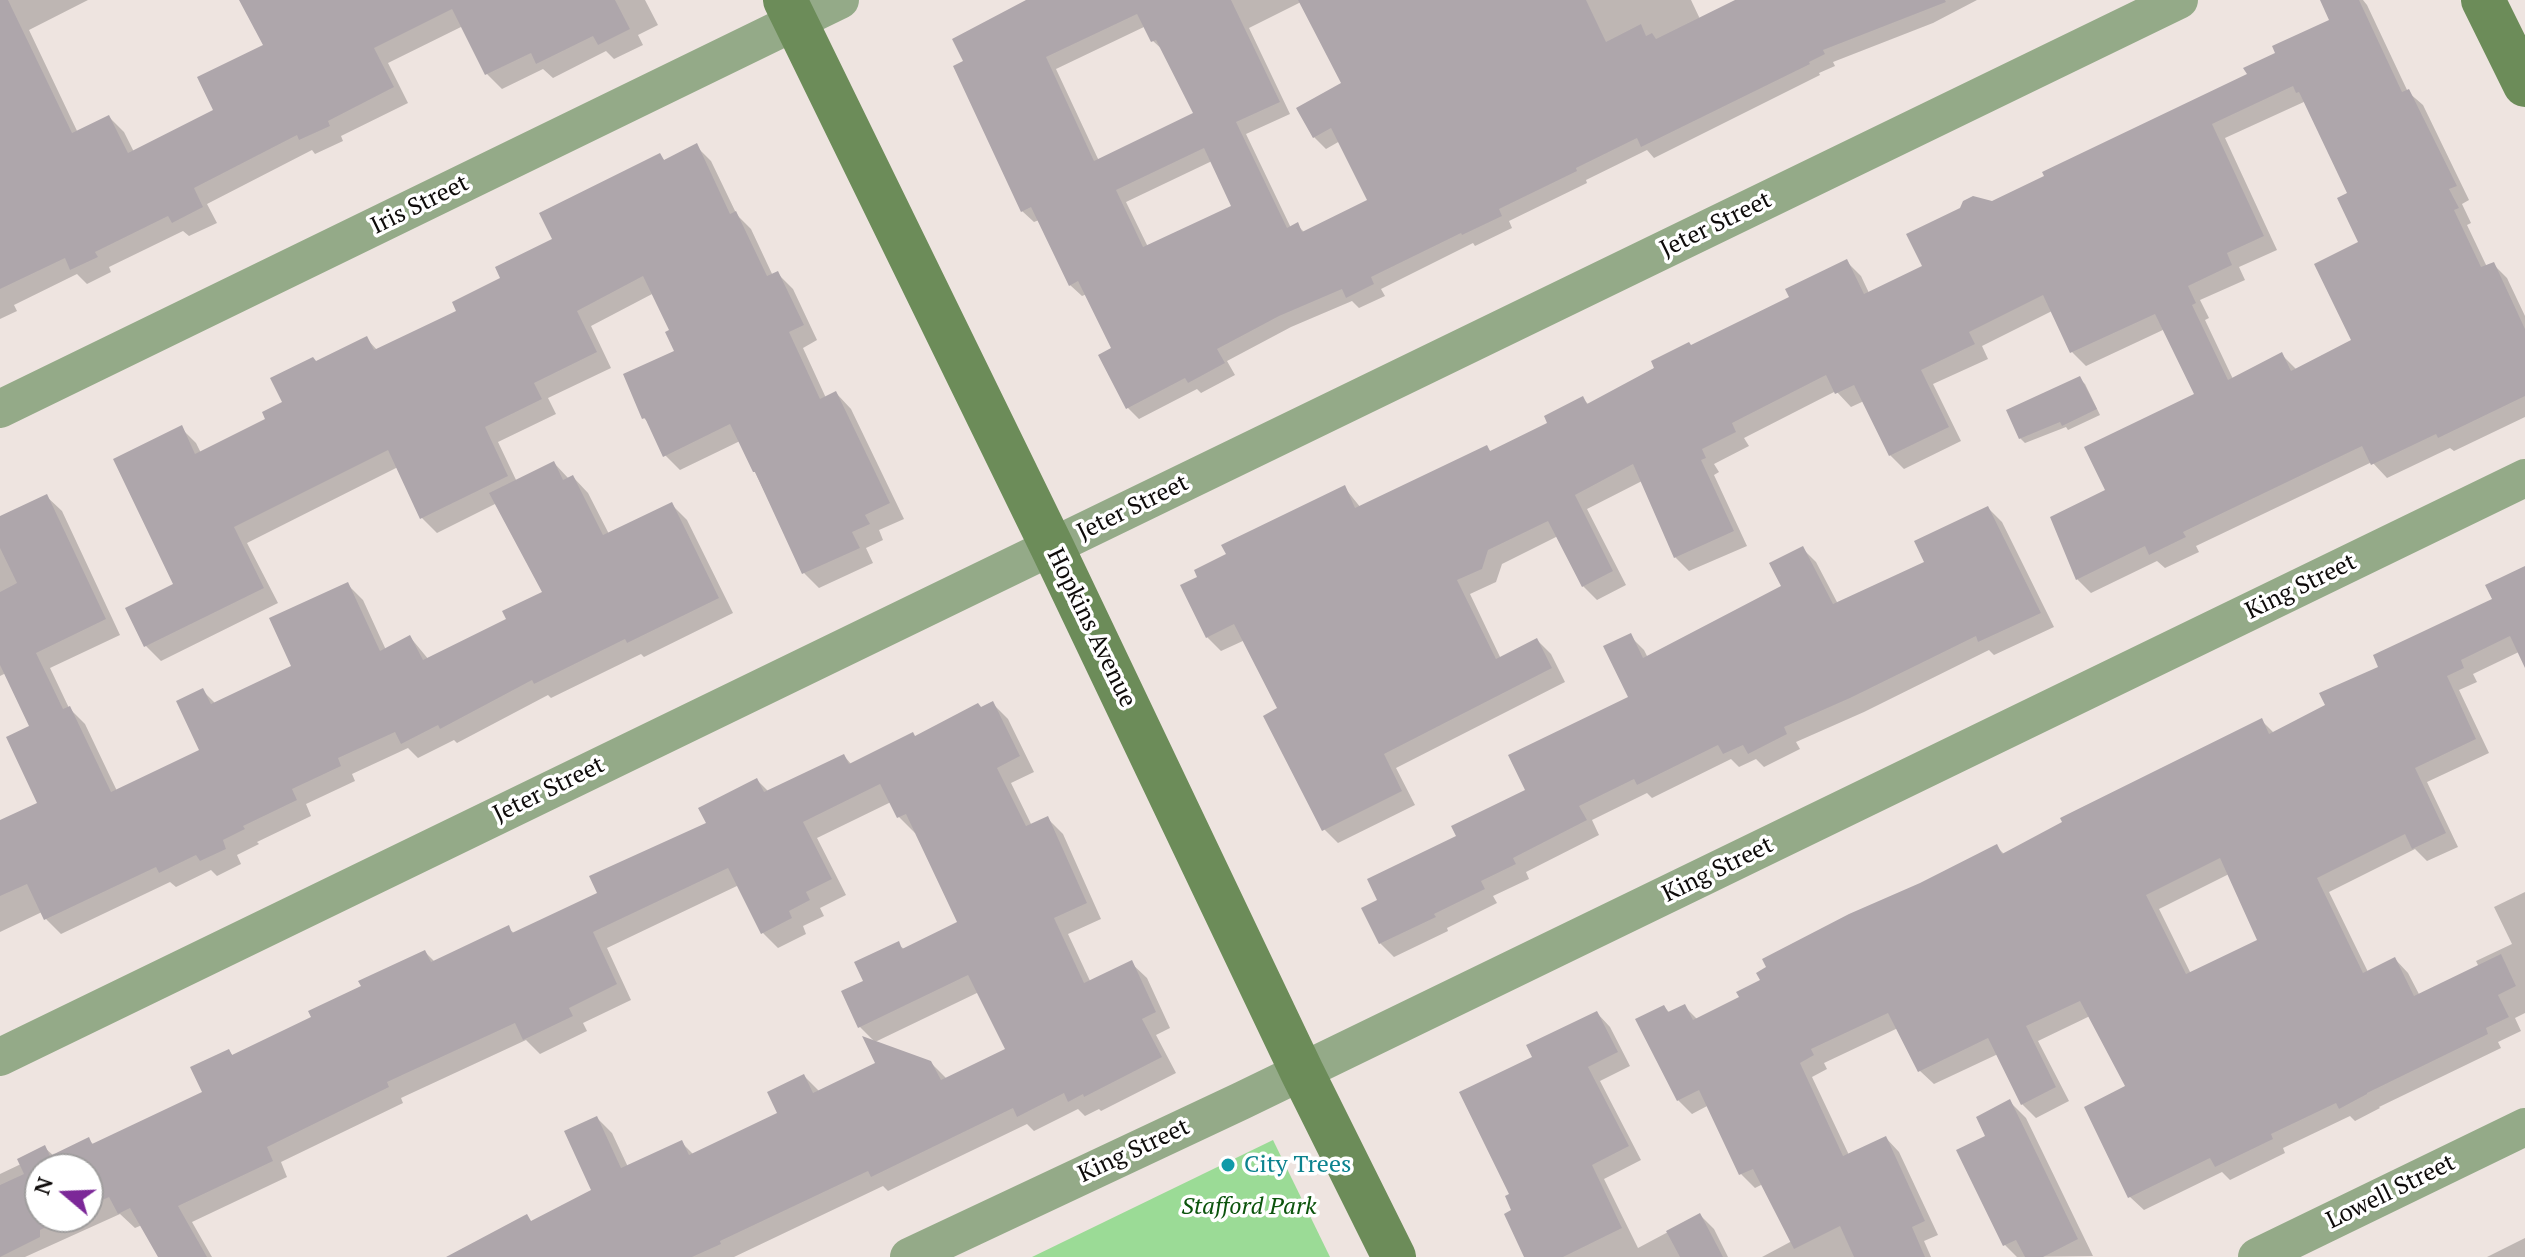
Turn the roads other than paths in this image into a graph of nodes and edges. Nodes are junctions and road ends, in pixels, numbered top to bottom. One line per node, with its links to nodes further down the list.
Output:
1 (840, 0): 4 (street, Iris Street)
2 (2179, 0): 8 (street, Jeter Street)
3 (2483, 0): 5 (street)
4 (790, 11): 6 (street, Iris Street); 8 (street, Hopkins Avenue)
5 (2525, 85)
6 (0, 409)
7 (2525, 478): 10 (street, King Street)
8 (1052, 547): 9 (street, Jeter Street); 10 (street, Hopkins Avenue)
9 (0, 1057)
10 (1302, 1072): 12 (street, King Street); 13 (street, Hopkins Avenue)
11 (2525, 1127): 14 (street, Lowell Street)
12 (909, 1257)
13 (1394, 1257)
14 (2257, 1257)

